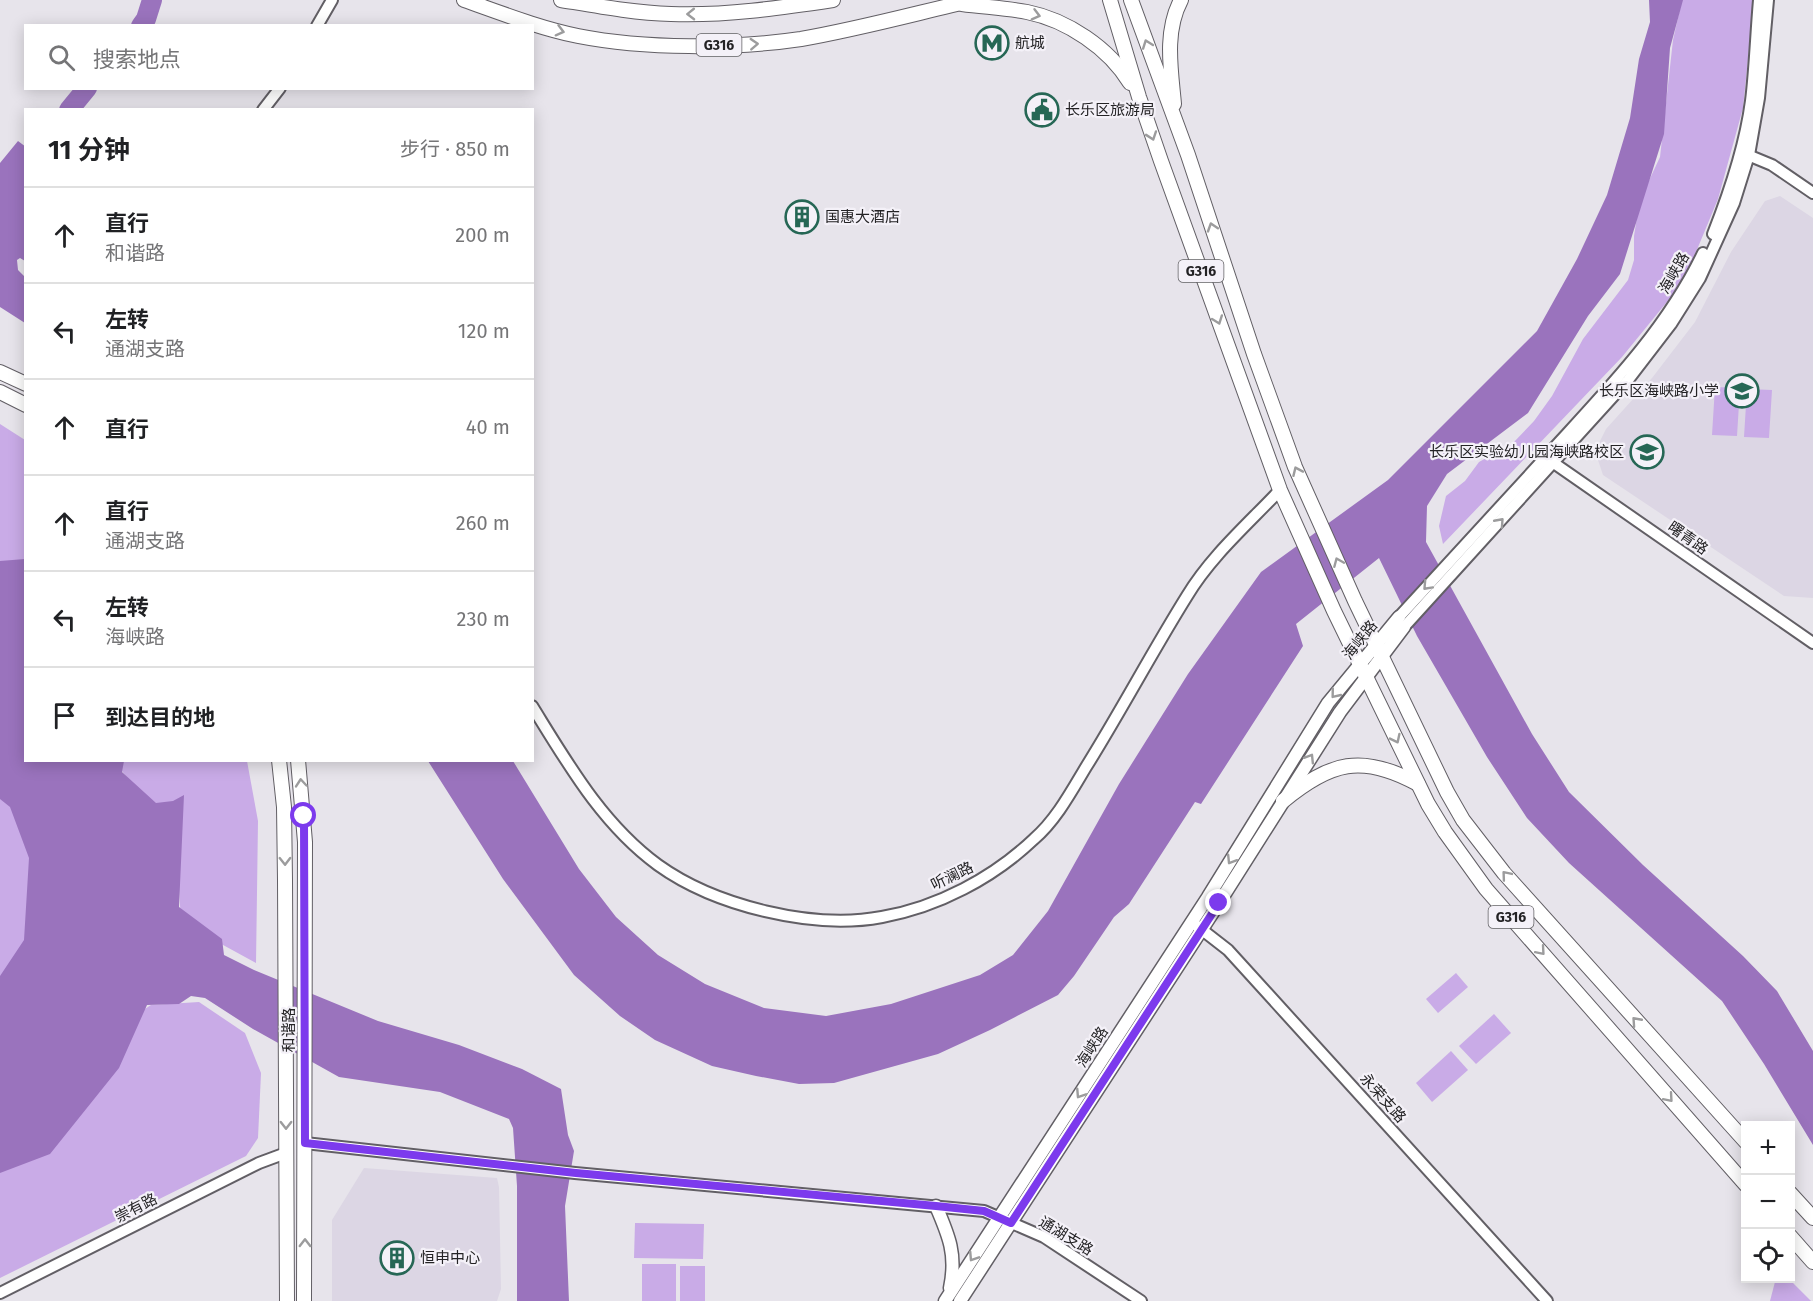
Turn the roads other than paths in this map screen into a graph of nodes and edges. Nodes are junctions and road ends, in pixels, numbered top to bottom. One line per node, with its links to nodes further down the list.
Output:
1 (332, 0): 12 (street)
2 (464, 0): 11 (main road, G316, one-way to 11)
3 (561, 0): 4 (main road, G316, one-way to 3)
4 (833, 0)
5 (974, 0): 11 (main road, G316)
6 (1110, 0): 14 (main road, G316)
7 (1131, 0): 16 (main road, G316, one-way to 7)
8 (1181, 0): 16 (main road)
9 (1759, 0): 17 (street, 海峡路)
10 (1768, 0): 17 (street, 海峡路)
11 (957, 4): 14 (main road, one-way to 14)
12 (318, 24)
13 (278, 90): 15 (street)
14 (1139, 97): 24 (main road, G316, one-way to 24)
15 (265, 108)
16 (1175, 124): 27 (main road, G316, one-way to 16)
17 (1745, 153): 18 (street); 23 (street, 海峡路)
18 (1813, 193)
19 (0, 372): 20 (main road)
20 (24, 383)
21 (0, 392): 22 (main road)
22 (24, 404)
23 (1549, 460): 25 (street, 海峡路); 26 (street, 曙青路)
24 (1280, 490): 28 (main road, G316); 29 (street, 听澜路)
25 (1401, 622): 27 (main road, 海峡路)
26 (1813, 644)
27 (1378, 650): 28 (main road, 海峡路); 35 (main road, G316, one-way to 27)
28 (1363, 670): 32 (main road, G316, one-way to 32); 33 (main road, 海峡路, one-way to 28); 34 (main road, 海峡路, one-way to 34)
29 (534, 709)
30 (279, 762): 37 (main road, 和谐路, one-way to 37)
31 (298, 762): 36 (main road, 和谐路, one-way to 31)
32 (1418, 784): 33 (main road); 38 (main road, G316, one-way to 38)
33 (1283, 801): 34 (main road, 海峡路)
34 (1197, 925): 42 (main road, 海峡路); 50 (street, 永荣支路)
35 (1741, 1136)
36 (305, 1139): 40 (street, 通湖支路); 48 (main road, 和谐路, one-way to 36)
37 (286, 1153): 45 (street, 崇有路); 47 (main road, 和谐路)
38 (1741, 1179)
39 (1795, 1197): 41 (main road)
40 (936, 1206): 42 (street, 通湖支路); 46 (main road)
41 (1813, 1218)
42 (1005, 1220): 46 (main road, 海峡路); 49 (street, 通湖支路)
43 (1795, 1241): 44 (main road)
44 (1813, 1262)
45 (0, 1293)
46 (951, 1299)
47 (287, 1301)
48 (304, 1301)
49 (1142, 1301)
50 (1547, 1301)

